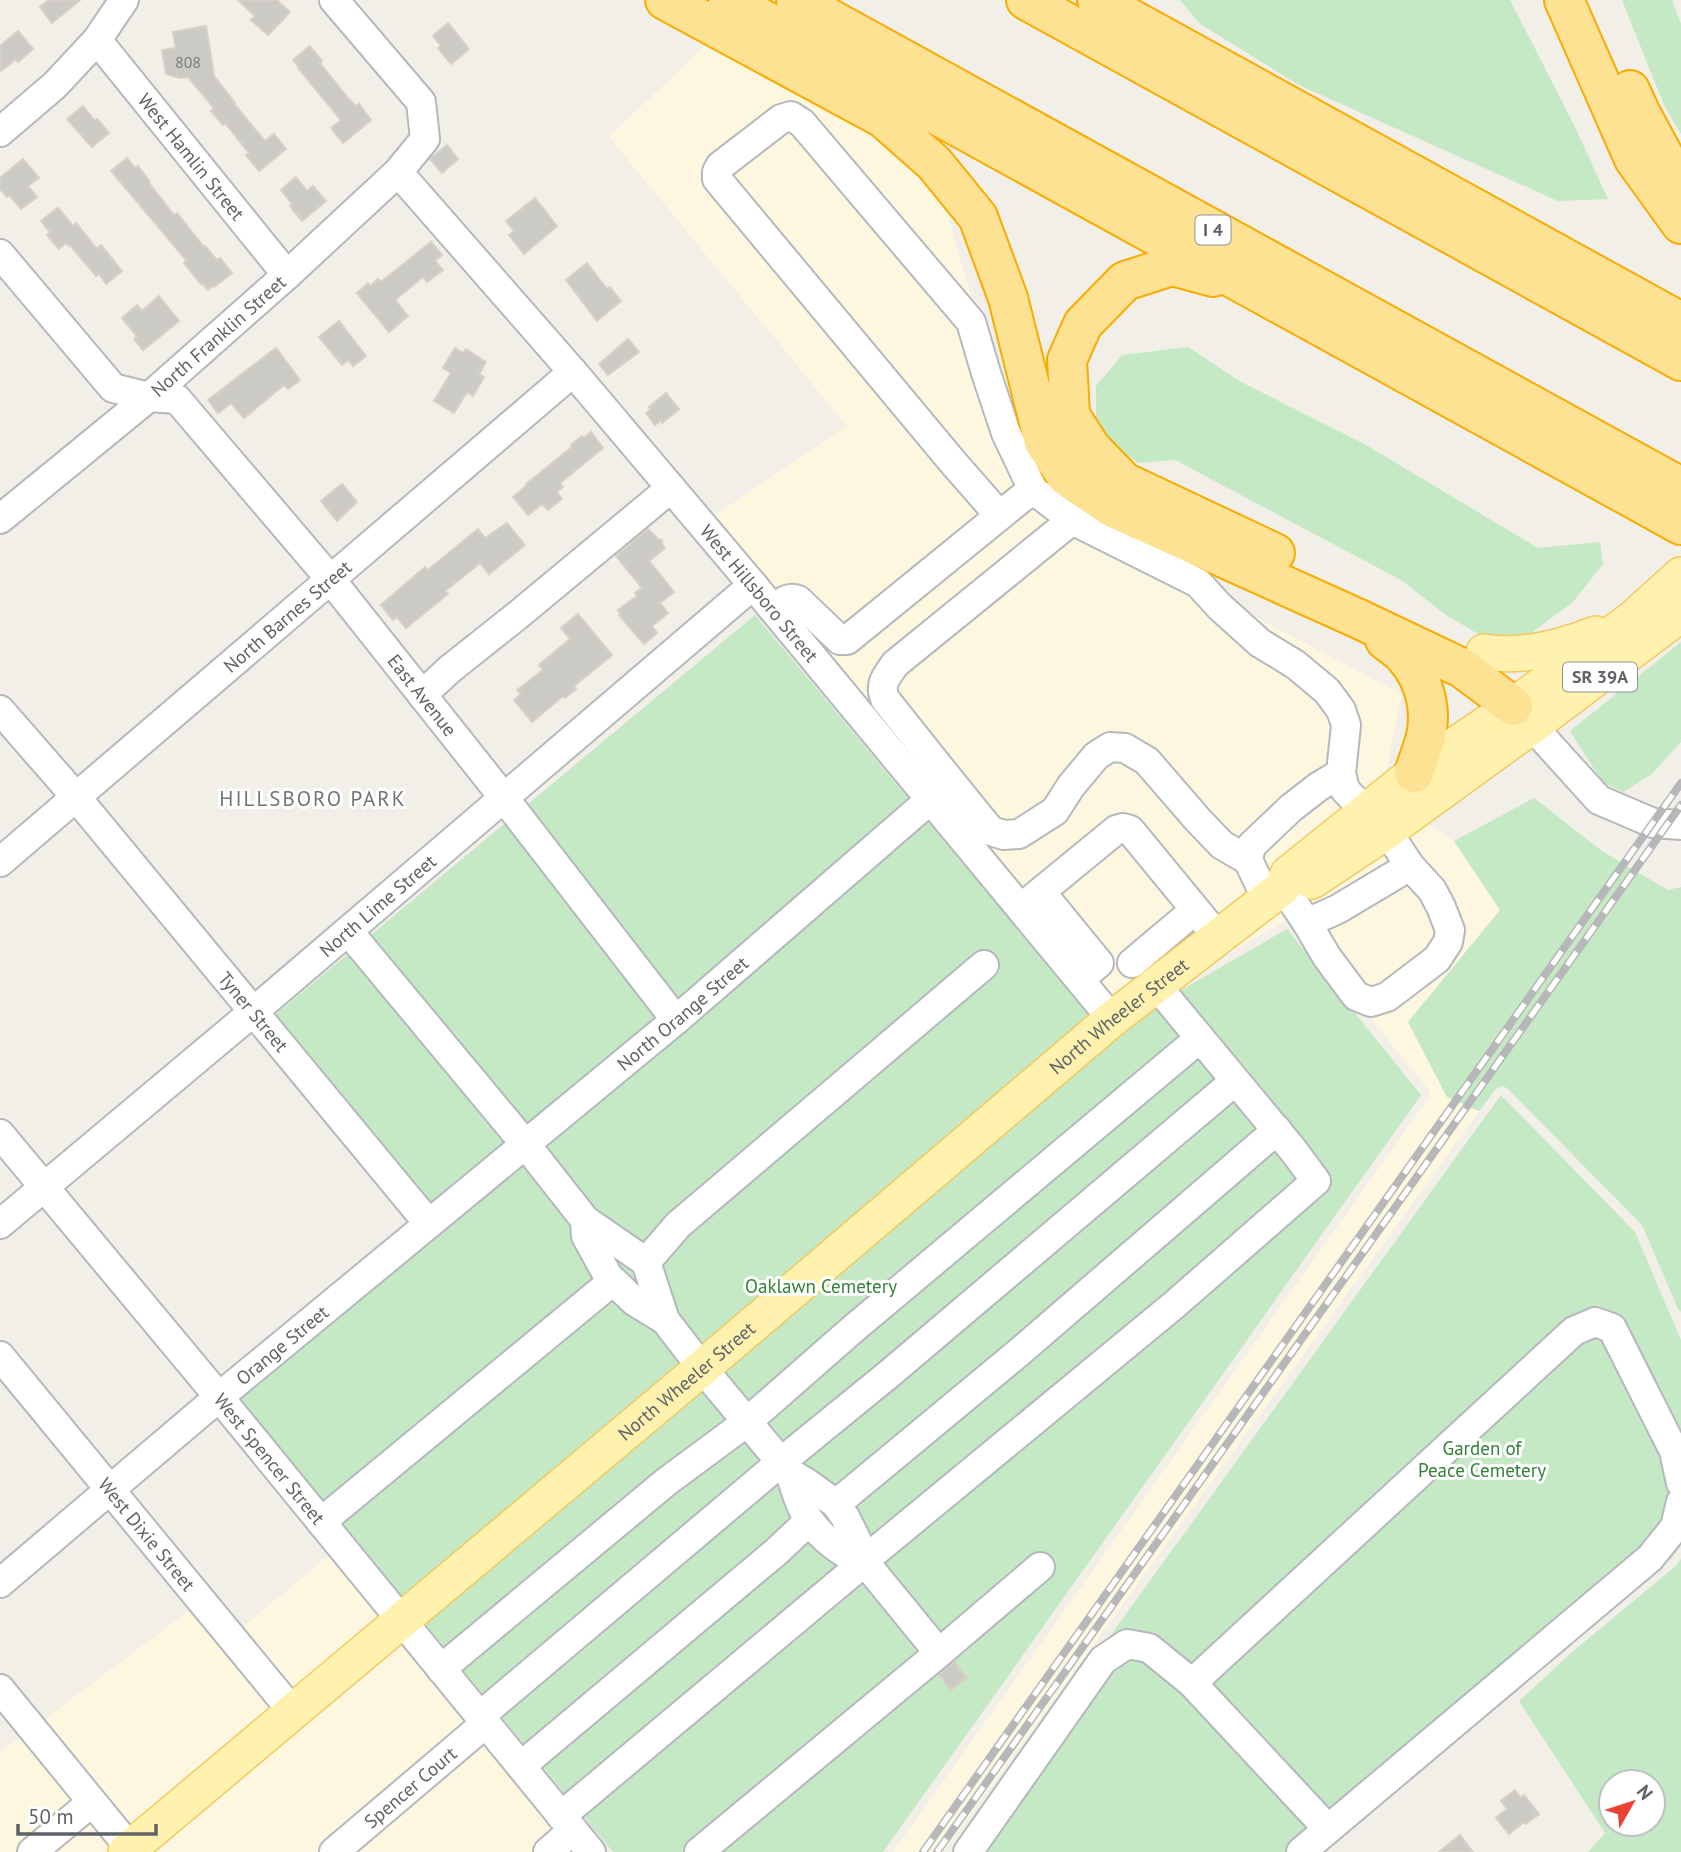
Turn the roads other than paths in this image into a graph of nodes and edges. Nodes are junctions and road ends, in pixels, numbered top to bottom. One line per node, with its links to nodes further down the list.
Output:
1 (124, 0): 11 (street)
2 (334, 0): 14 (street, North Franklin Street)
3 (666, 0): 37 (highway)
4 (728, 0): 19 (highway)
5 (796, 0): 24 (highway, I 4)
6 (1026, 0): 21 (highway)
7 (1097, 0): 12 (highway)
8 (1144, 0): 12 (highway)
9 (1564, 0): 16 (highway)
10 (1592, 0): 15 (highway)
11 (97, 40): 13 (street); 18 (street, West Hamlin Street)
12 (1288, 106): 20 (highway)
13 (0, 132)
14 (398, 172): 18 (street, North Franklin Street); 22 (street, West Hillsboro Street)
15 (1681, 188)
16 (1681, 224)
17 (0, 254): 23 (street, East Avenue)
18 (287, 275): 23 (street, North Franklin Street)
19 (1245, 285): 24 (highway); 39 (highway)
20 (1681, 322)
21 (1681, 361)
22 (573, 372): 26 (street, West Hillsboro Street); 33 (street, North Barnes Street)
23 (149, 397): 29 (street, North Franklin Street); 33 (street, East Avenue)
24 (1620, 473): 25 (highway, I 4); 31 (highway)
25 (1681, 486)
26 (671, 488): 34 (street, West Hillsboro Street); 40 (street)
27 (1034, 492): 28 (street); 28 (street); 30 (street)
28 (999, 515): 35 (street)
29 (0, 519)
30 (1074, 521): 43 (street); 45 (street)
31 (1681, 525)
32 (1681, 575): 38 (main road, North Wheeler Street / SR 39A)
33 (331, 580): 40 (street, East Avenue); 46 (street, North Barnes Street)
34 (753, 585): 35 (street, West Hillsboro Street); 47 (street, North Lime Street)
35 (774, 610): 45 (street, West Hillsboro Street)
36 (1681, 614): 42 (main road, North Wheeler Street / SR 39A)
37 (1359, 619): 42 (highway); 44 (highway)
38 (1631, 620): 39 (main road); 42 (main road, North Wheeler Street / SR 39A)
39 (1485, 652): 42 (highway)
40 (422, 695): 47 (street, East Avenue)
41 (0, 710): 46 (street, Tyner Street)
42 (1522, 716): 44 (main road, North Wheeler Street / SR 39A); 48 (main road, North Wheeler Street / SR 39A); 49 (street)
43 (1341, 773): 48 (street); 50 (street)
44 (1414, 773): 48 (main road, North Wheeler Street / SR 39A)
45 (927, 780): 50 (street); 54 (street, West Hillsboro Street); 64 (street, North Orange Street)
46 (76, 797): 51 (street, North Barnes Street); 62 (street, Tyner Street)
47 (504, 798): 57 (street, North Lime Street); 64 (street, East Avenue)
48 (1378, 820): 52 (street); 53 (main road, North Wheeler Street / SR 39A)
49 (1681, 825)
50 (1248, 860): 53 (street)
51 (0, 862)
52 (1410, 866): 56 (street); 56 (street)
53 (1269, 898): 56 (street); 58 (main road, North Wheeler Street)
54 (1031, 900): 55 (street); 60 (street, West Hillsboro Street)
55 (1195, 910): 58 (street); 61 (street)
56 (1307, 923)
57 (348, 931): 62 (street, North Lime Street); 69 (street)
58 (1218, 937): 61 (main road, North Wheeler Street)
59 (984, 965): 74 (street)
60 (1089, 971): 61 (street); 63 (street, West Hillsboro Street)
61 (1147, 979): 63 (main road, North Wheeler Street); 65 (street)
62 (253, 1012): 70 (street, North Lime Street); 73 (street, Tyner Street)
63 (1112, 1019): 78 (main road, North Wheeler Street)
64 (676, 1020): 69 (street, North Orange Street)
65 (1200, 1038): 66 (street); 80 (street)
66 (1236, 1080): 67 (street); 81 (street, Spencer Court)
67 (1277, 1130): 85 (street); 88 (street)
68 (0, 1134): 70 (street, West Spencer Street)
69 (526, 1144): 71 (street); 73 (street, North Orange Street)
70 (44, 1186): 72 (street, North Lime Street); 79 (street, West Spencer Street)
71 (584, 1220): 74 (street); 75 (street)
72 (0, 1224)
73 (429, 1224): 79 (street, Orange Street)
74 (646, 1262): 76 (street)
75 (608, 1276): 76 (street); 87 (street)
76 (665, 1320): 78 (street)
77 (0, 1356): 83 (street, West Dixie Street)
78 (702, 1368): 80 (street); 91 (main road, North Wheeler Street)
79 (219, 1397): 83 (street, Orange Street); 87 (street, West Spencer Street)
80 (747, 1422): 81 (street); 93 (street)
81 (785, 1468): 85 (street); 86 (street); 97 (street, Spencer Court)
82 (1681, 1483): 94 (street)
83 (110, 1490): 90 (street, Orange Street); 96 (street, West Dixie Street)
84 (1681, 1502): 101 (street)
85 (836, 1504): 88 (street)
86 (810, 1521): 88 (street); 98 (street)
87 (321, 1522): 91 (street, West Spencer Street)
88 (867, 1565): 92 (street); 100 (street)
89 (1040, 1567): 92 (street)
90 (0, 1583)
91 (402, 1622): 93 (street, West Spencer Street); 96 (main road, North Wheeler Street)
92 (939, 1653): 107 (street)
93 (442, 1670): 97 (street, West Spencer Street)
94 (1192, 1683): 101 (street); 108 (street)
95 (0, 1689): 99 (street)
96 (293, 1712): 102 (main road, North Wheeler Street)
97 (483, 1720): 98 (street, West Spencer Street); 104 (street, Spencer Court)
98 (528, 1776): 100 (street, West Spencer Street)
99 (92, 1802): 102 (street); 103 (street)
100 (567, 1823): 105 (street); 106 (street, West Spencer Street)
101 (1328, 1829): 109 (street)
102 (128, 1850)
103 (32, 1852)
104 (334, 1852)
105 (548, 1852)
106 (592, 1852)
107 (699, 1852)
108 (968, 1852)
109 (1301, 1852)

